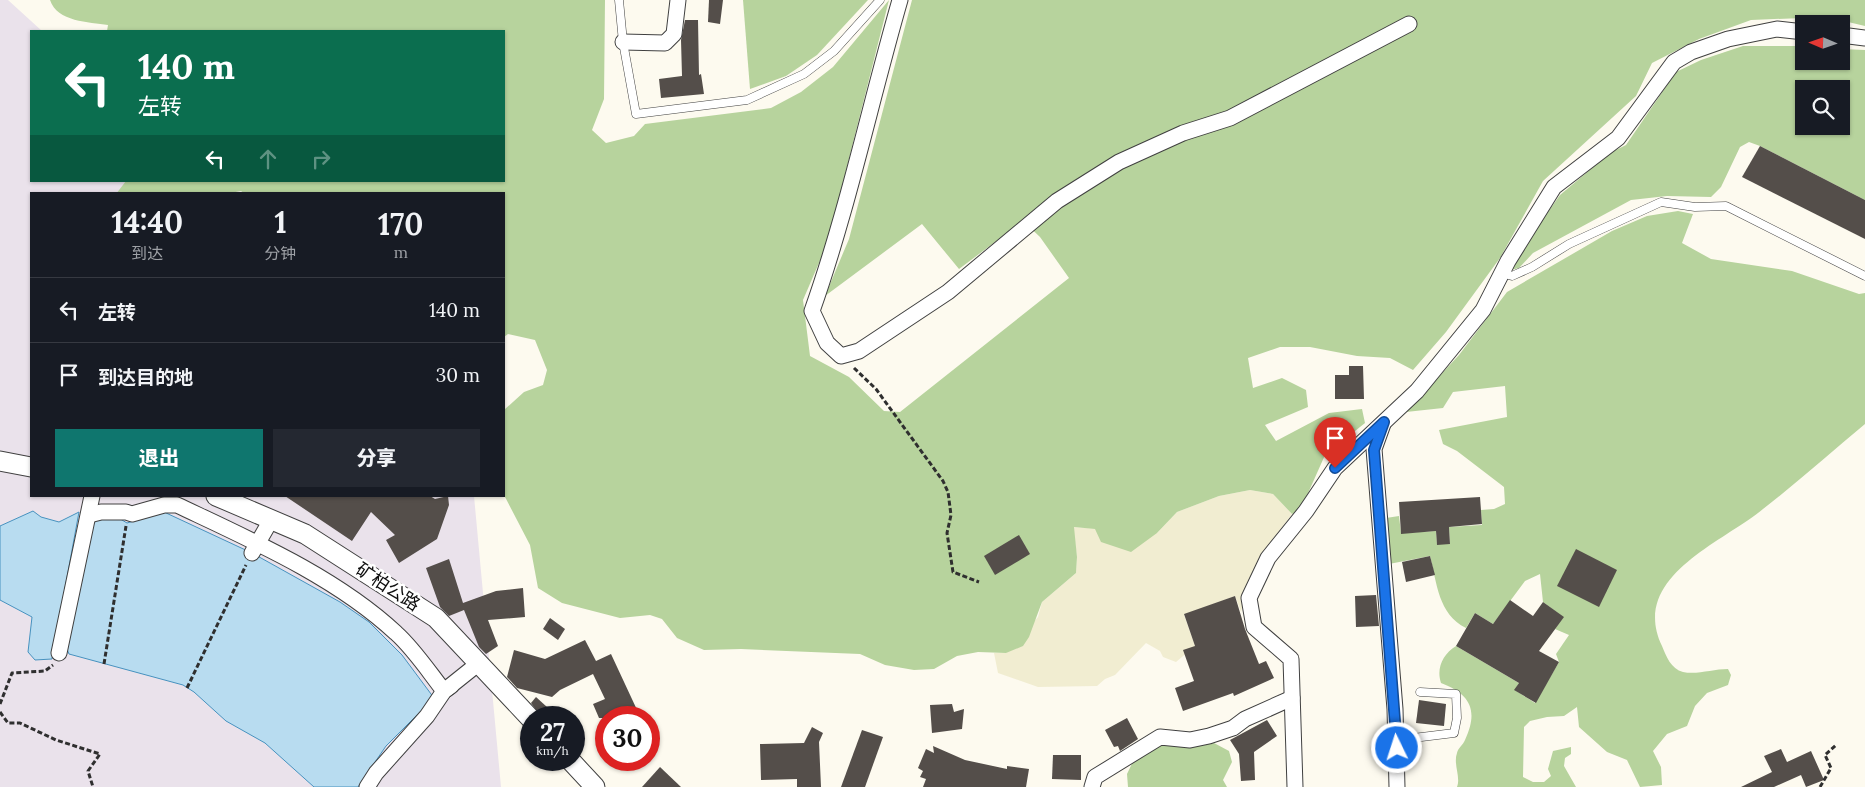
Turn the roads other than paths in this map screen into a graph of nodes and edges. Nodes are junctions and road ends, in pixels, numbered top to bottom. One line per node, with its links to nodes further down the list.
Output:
1 (619, 0): 9 (lane)
2 (678, 0): 9 (street)
3 (880, 0): 9 (lane)
4 (900, 0): 5 (street)
5 (1409, 24)
6 (1795, 31): 10 (street)
7 (1850, 36): 8 (street)
8 (1865, 38)
9 (623, 42)
10 (1502, 273): 11 (lane); 12 (street)
11 (1865, 276)
12 (1384, 422): 24 (street); 26 (street)
13 (0, 461): 14 (street)
14 (30, 466)
15 (92, 497): 17 (street)
16 (218, 497): 18 (street, 矿柏公路)
17 (89, 515): 19 (street); 20 (street)
18 (271, 520): 19 (street); 21 (street, 矿柏公路)
19 (255, 548): 22 (street)
20 (59, 652)
21 (479, 663): 22 (street); 25 (street, 矿柏公路)
22 (444, 691): 28 (street)
23 (1420, 692): 26 (lane)
24 (1292, 698): 30 (street); 31 (street)
25 (520, 707)
26 (1397, 740): 32 (street)
27 (580, 771): 29 (street)
28 (367, 787)
29 (595, 787)
30 (1092, 787)
31 (1294, 787)
32 (1397, 787)

